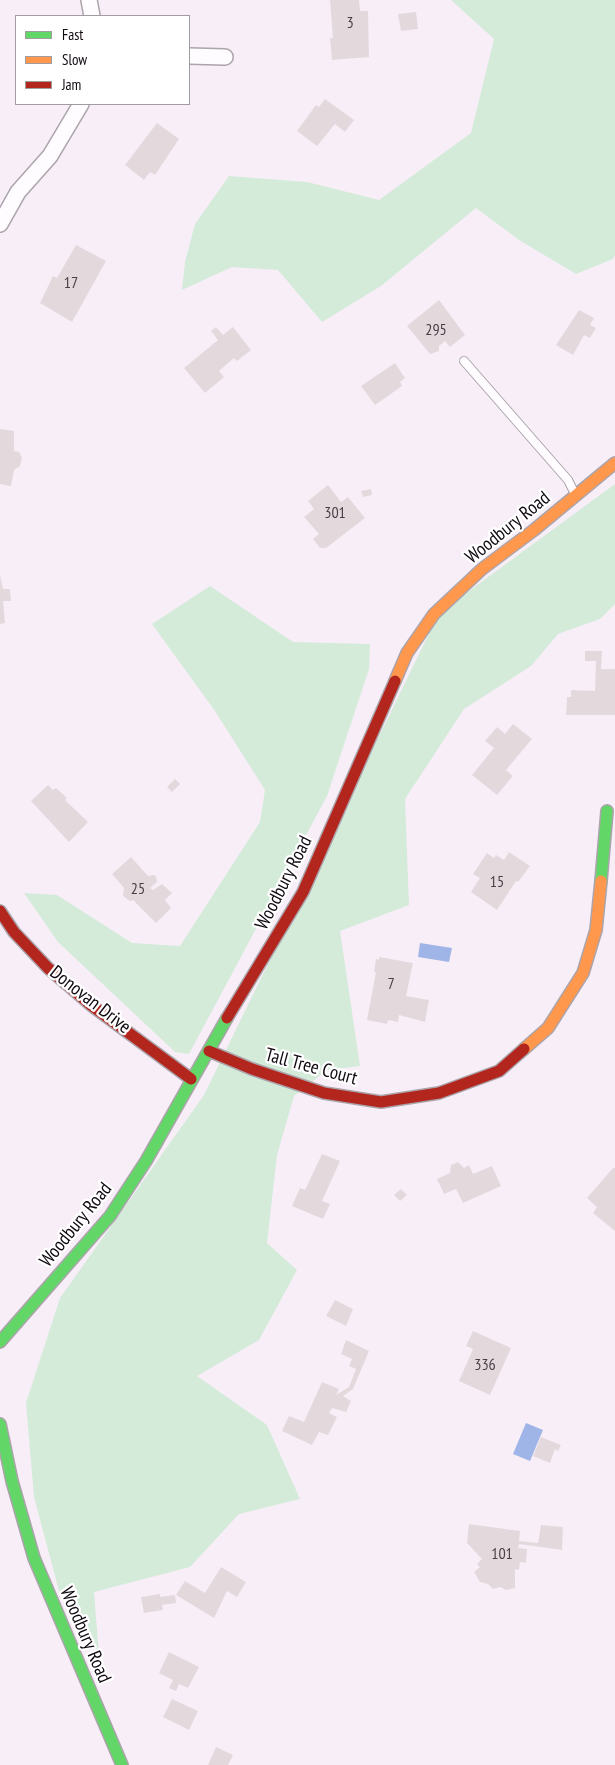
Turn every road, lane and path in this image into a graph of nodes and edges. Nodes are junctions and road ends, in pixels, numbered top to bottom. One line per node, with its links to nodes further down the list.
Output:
1 (89, 0): 2 (street)
2 (92, 15)
3 (190, 56): 4 (street)
4 (225, 57)
5 (80, 105): 6 (street)
6 (0, 224)
7 (464, 361): 9 (lane)
8 (615, 463): 9 (main road, Woodbury Road)
9 (576, 496): 12 (main road, Woodbury Road)
10 (606, 812): 12 (main road, Tall Tree Court)
11 (0, 911): 13 (main road, Donovan Drive)
12 (209, 1051): 13 (main road, Woodbury Road)
13 (191, 1079): 14 (main road, Woodbury Road)
14 (0, 1342)
15 (0, 1428): 16 (main road, Woodbury Road)
16 (122, 1765)

